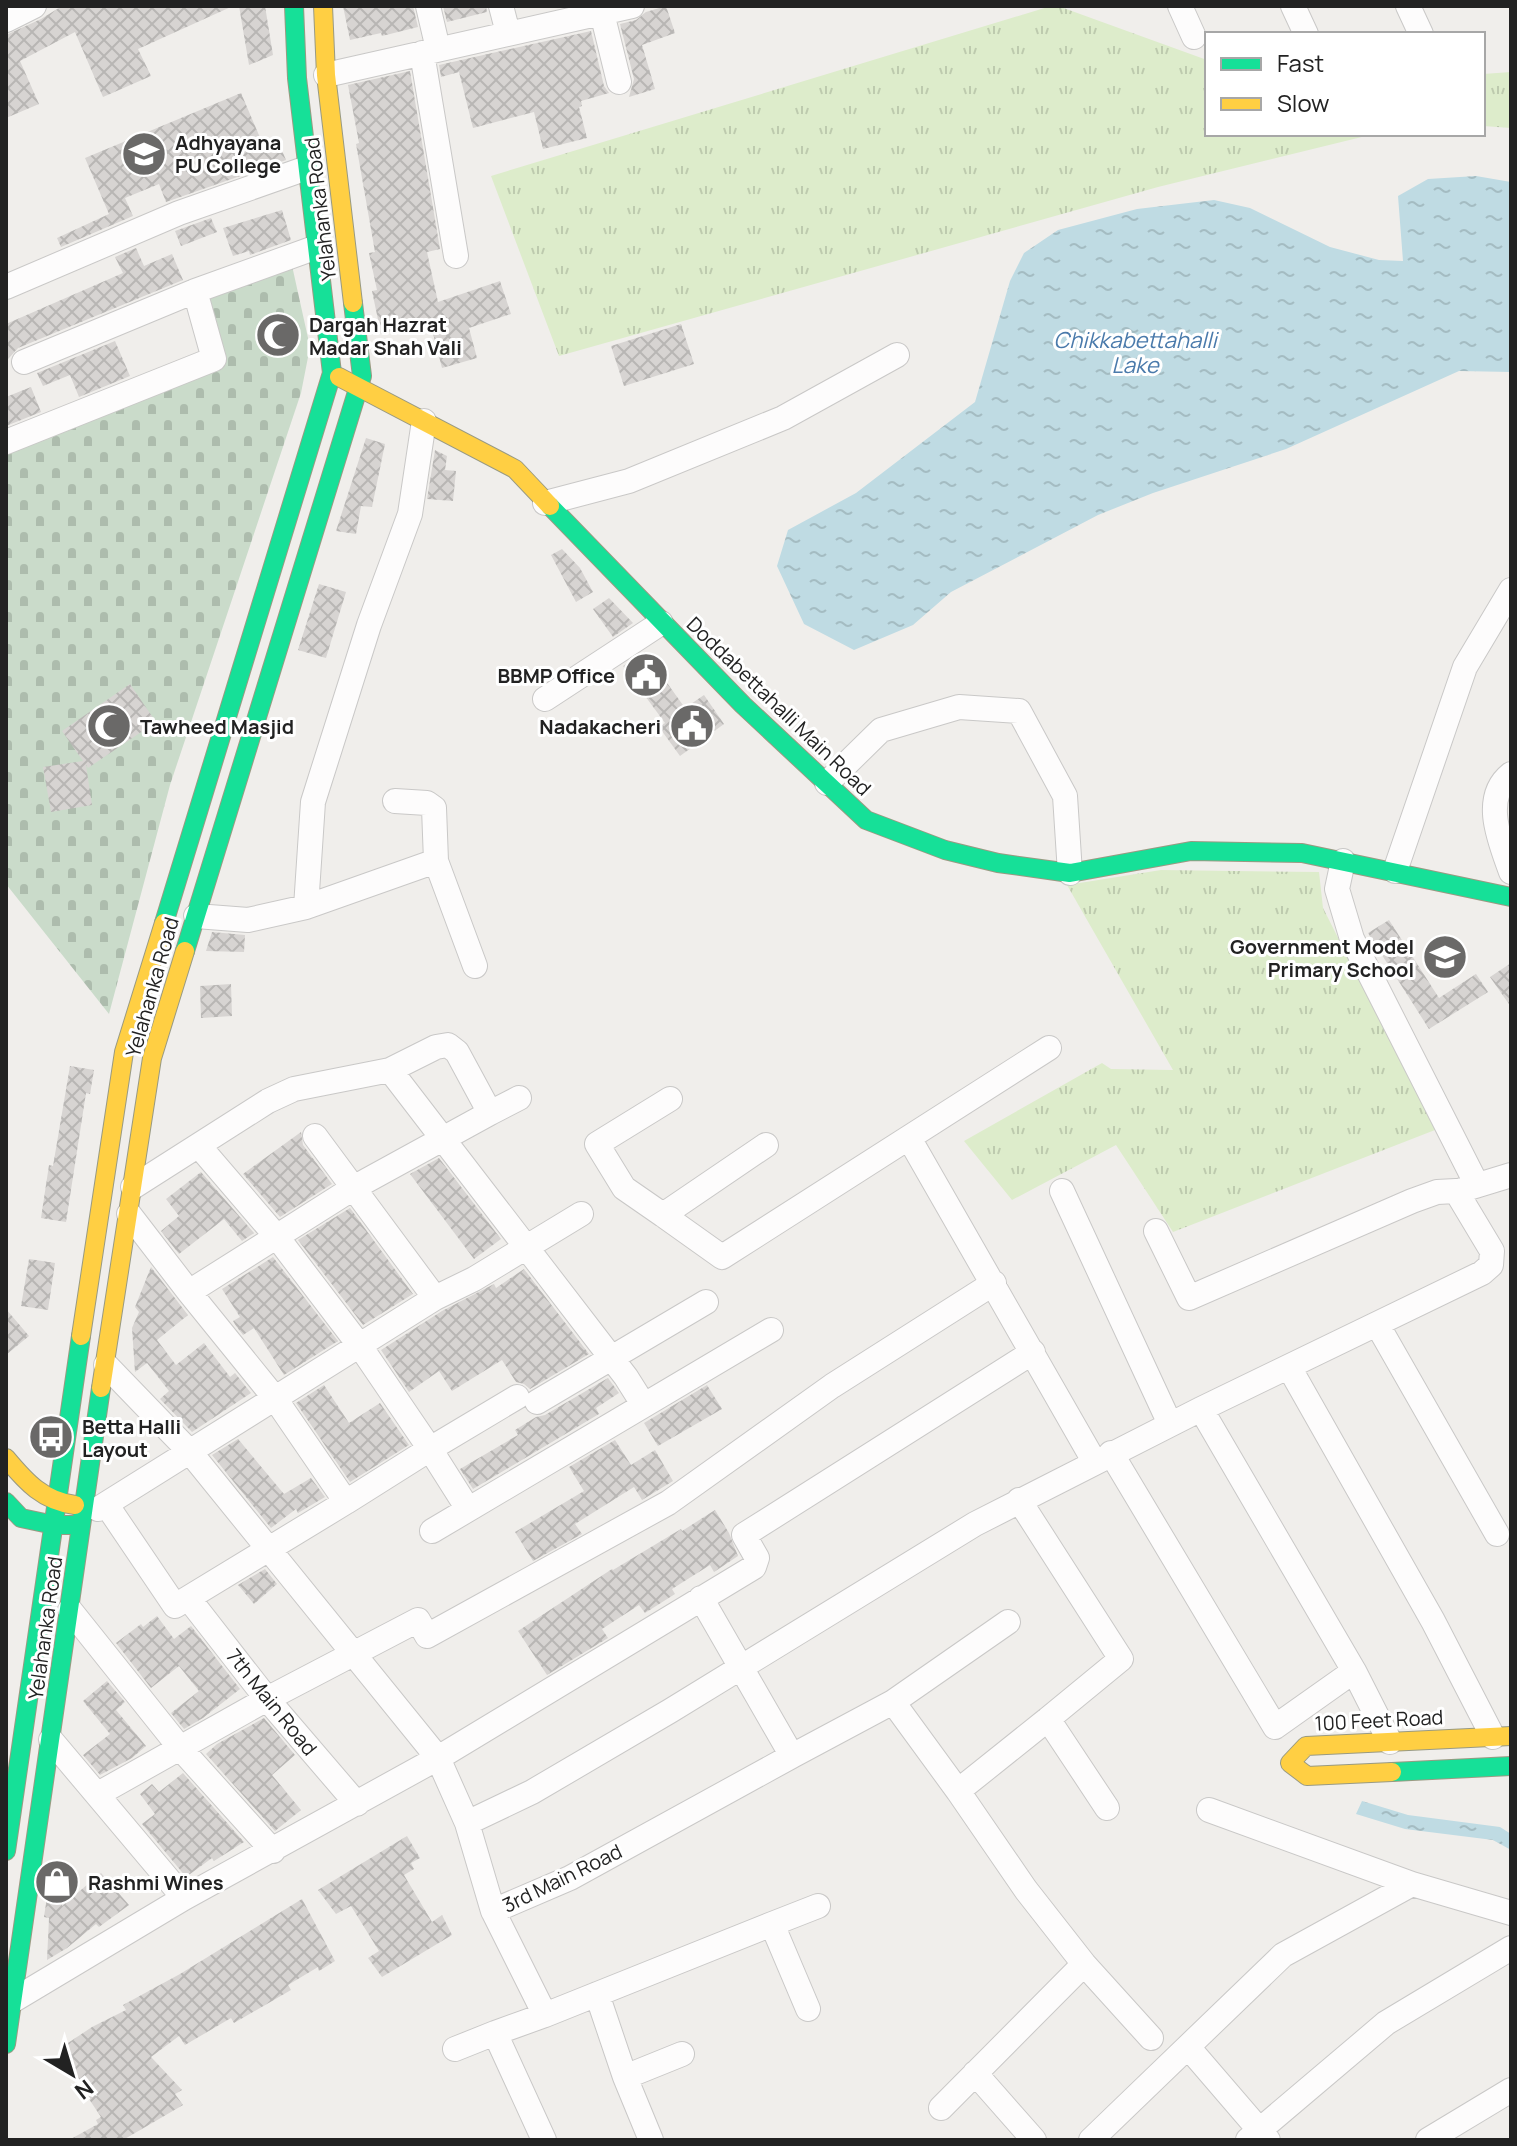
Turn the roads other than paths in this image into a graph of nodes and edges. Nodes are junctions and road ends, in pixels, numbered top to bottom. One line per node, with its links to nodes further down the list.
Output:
1 (34, 6): 11 (street)
2 (294, 6): 19 (main road, Yelahanka Road)
3 (323, 6): 17 (main road, Yelahanka Road)
4 (428, 6): 16 (street)
5 (501, 6): 14 (street)
6 (632, 6): 10 (street)
7 (1180, 6): 15 (street)
8 (1293, 6): 12 (street)
9 (1408, 6): 13 (street)
10 (586, 12): 14 (street); 18 (street)
11 (6, 20)
12 (1305, 32)
13 (1420, 32)
14 (508, 33): 16 (street)
15 (1194, 37)
16 (430, 51): 17 (street); 21 (street)
17 (326, 75): 27 (main road, Yelahanka Road)
18 (619, 82)
19 (307, 168): 20 (main road, Yelahanka Road); 22 (street)
20 (317, 247): 23 (street); 26 (main road, Yelahanka Road)
21 (456, 256)
22 (6, 287)
23 (195, 291): 25 (street); 29 (street)
24 (897, 355): 30 (street)
25 (24, 362)
26 (332, 373): 27 (main road, Doddabettahalli Main Road); 92 (main road, Yelahanka Road)
27 (359, 385): 28 (main road, Doddabettahalli Main Road); 45 (main road, Yelahanka Road)
28 (424, 421): 30 (main road, Doddabettahalli Main Road); 44 (street)
29 (6, 442)
30 (545, 503): 32 (main road, Doddabettahalli Main Road)
31 (1511, 590): 39 (street)
32 (661, 623): 33 (street); 35 (main road, Doddabettahalli Main Road)
33 (545, 699)
34 (1511, 774): 40 (street)
35 (827, 783): 41 (main road, Doddabettahalli Main Road); 41 (street)
36 (395, 801): 37 (street)
37 (436, 861): 44 (street); 46 (street)
38 (1343, 861): 39 (main road, Doddabettahalli Main Road); 41 (main road, Doddabettahalli Main Road); 60 (street)
39 (1395, 871): 43 (main road, Doddabettahalli Main Road)
40 (1511, 872)
41 (1070, 873)
42 (1511, 879): 43 (street)
43 (1500, 895)
44 (306, 907): 45 (street)
45 (196, 916): 58 (main road, Yelahanka Road)
46 (475, 966)
47 (1049, 1048): 54 (street)
48 (390, 1070): 51 (street); 53 (street); 56 (street)
49 (519, 1098): 51 (street)
50 (670, 1099): 64 (street)
51 (490, 1113): 53 (street)
52 (315, 1136): 59 (street)
53 (442, 1137): 59 (street); 67 (street)
54 (909, 1138): 64 (street); 70 (street)
55 (766, 1145): 64 (street)
56 (199, 1146): 58 (street); 66 (street)
57 (1511, 1175): 60 (street)
58 (133, 1187): 62 (main road, Yelahanka Road)
59 (355, 1187): 66 (street); 72 (street)
60 (1466, 1188): 65 (street); 68 (street)
61 (1062, 1191): 84 (street)
62 (129, 1214): 71 (street); 79 (main road, Yelahanka Road)
63 (581, 1214): 67 (street)
64 (663, 1215)
65 (1156, 1231)
66 (277, 1237): 71 (street); 76 (street)
67 (528, 1248): 72 (street); 78 (street)
68 (1492, 1251): 69 (street); 74 (street)
69 (1511, 1272)
70 (994, 1283): 77 (street); 103 (street)
71 (189, 1292): 81 (street)
72 (435, 1298): 76 (street)
73 (706, 1302): 78 (street)
74 (1377, 1324): 80 (street); 97 (street)
75 (771, 1330): 82 (street)
76 (360, 1346): 81 (street); 85 (street)
77 (1033, 1352): 87 (street); 99 (street)
78 (611, 1359): 82 (street); 85 (street)
79 (106, 1365): 86 (street); 94 (main road, Yelahanka Road)
80 (1289, 1367): 83 (street); 109 (street)
81 (274, 1397): 86 (street); 91 (street)
82 (643, 1404): 93 (street)
83 (1201, 1409): 84 (street); 105 (street)
84 (1170, 1424): 87 (street)
85 (430, 1449): 91 (street); 93 (street)
86 (190, 1452): 94 (street); 98 (street)
87 (1103, 1457): 89 (street); 105 (street)
88 (6, 1458): 92 (main road)
89 (1019, 1500): 104 (street); 108 (street)
90 (6, 1502): 95 (main road)
91 (346, 1502): 98 (street)
92 (57, 1504): 94 (main road); 95 (main road, Yelahanka Road)
93 (468, 1509): 96 (street)
94 (92, 1511): 95 (main road); 100 (street); 101 (main road, Yelahanka Road)
95 (54, 1525): 122 (main road, Yelahanka Road)
96 (432, 1531)
97 (1497, 1534)
98 (268, 1550): 100 (street); 103 (street)
99 (701, 1598): 104 (street); 114 (street)
100 (189, 1599): 106 (street, 7th Main Road)
101 (70, 1610): 110 (main road, Yelahanka Road); 112 (street)
102 (1008, 1622): 107 (street, 3rd Main Road)
103 (352, 1653): 106 (street); 114 (street)
104 (742, 1666): 113 (street); 121 (street)
105 (1354, 1671): 111 (street)
106 (267, 1699): 112 (street); 118 (street, 7th Main Road)
107 (893, 1702): 113 (street, 3rd Main Road); 116 (street)
108 (1048, 1719): 116 (street); 119 (street)
109 (1502, 1736): 111 (main road, 100 Feet Road)
110 (51, 1740): 117 (street); 133 (main road, Yelahanka Road)
111 (1390, 1742): 115 (main road, 100 Feet Road)
112 (181, 1749): 117 (street); 123 (street)
113 (792, 1756): 127 (street, 3rd Main Road)
114 (438, 1758): 118 (street); 121 (street)
115 (1511, 1766)
116 (958, 1791): 131 (street)
117 (98, 1794): 125 (street)
118 (357, 1804): 123 (street)
119 (1107, 1808)
120 (1209, 1810): 124 (street)
121 (467, 1823): 127 (street)
122 (6, 1851)
123 (273, 1851): 125 (street)
124 (1412, 1884): 128 (street); 139 (street)
125 (184, 1898): 133 (street)
126 (818, 1906): 129 (street)
127 (493, 1911): 135 (street, 3rd Main Road)
128 (1511, 1913)
129 (772, 1924): 132 (street); 134 (street)
130 (1511, 1948): 146 (street)
131 (1084, 1964): 137 (street); 142 (street)
132 (597, 1994): 135 (street); 143 (street)
133 (12, 2001): 138 (main road, Yelahanka Road)
134 (808, 2009)
135 (545, 2015): 136 (street)
136 (495, 2033): 140 (street); 147 (street)
137 (1151, 2038)
138 (6, 2044)
139 (1188, 2047): 146 (street); 150 (street)
140 (455, 2049)
141 (682, 2054): 143 (street)
142 (975, 2073): 145 (street); 149 (street)
143 (625, 2077): 148 (street)
144 (1511, 2090): 151 (street)
145 (941, 2108)
146 (1258, 2137)
147 (544, 2140)
148 (651, 2140)
149 (1034, 2140)
150 (1091, 2140)
151 (1428, 2140)

